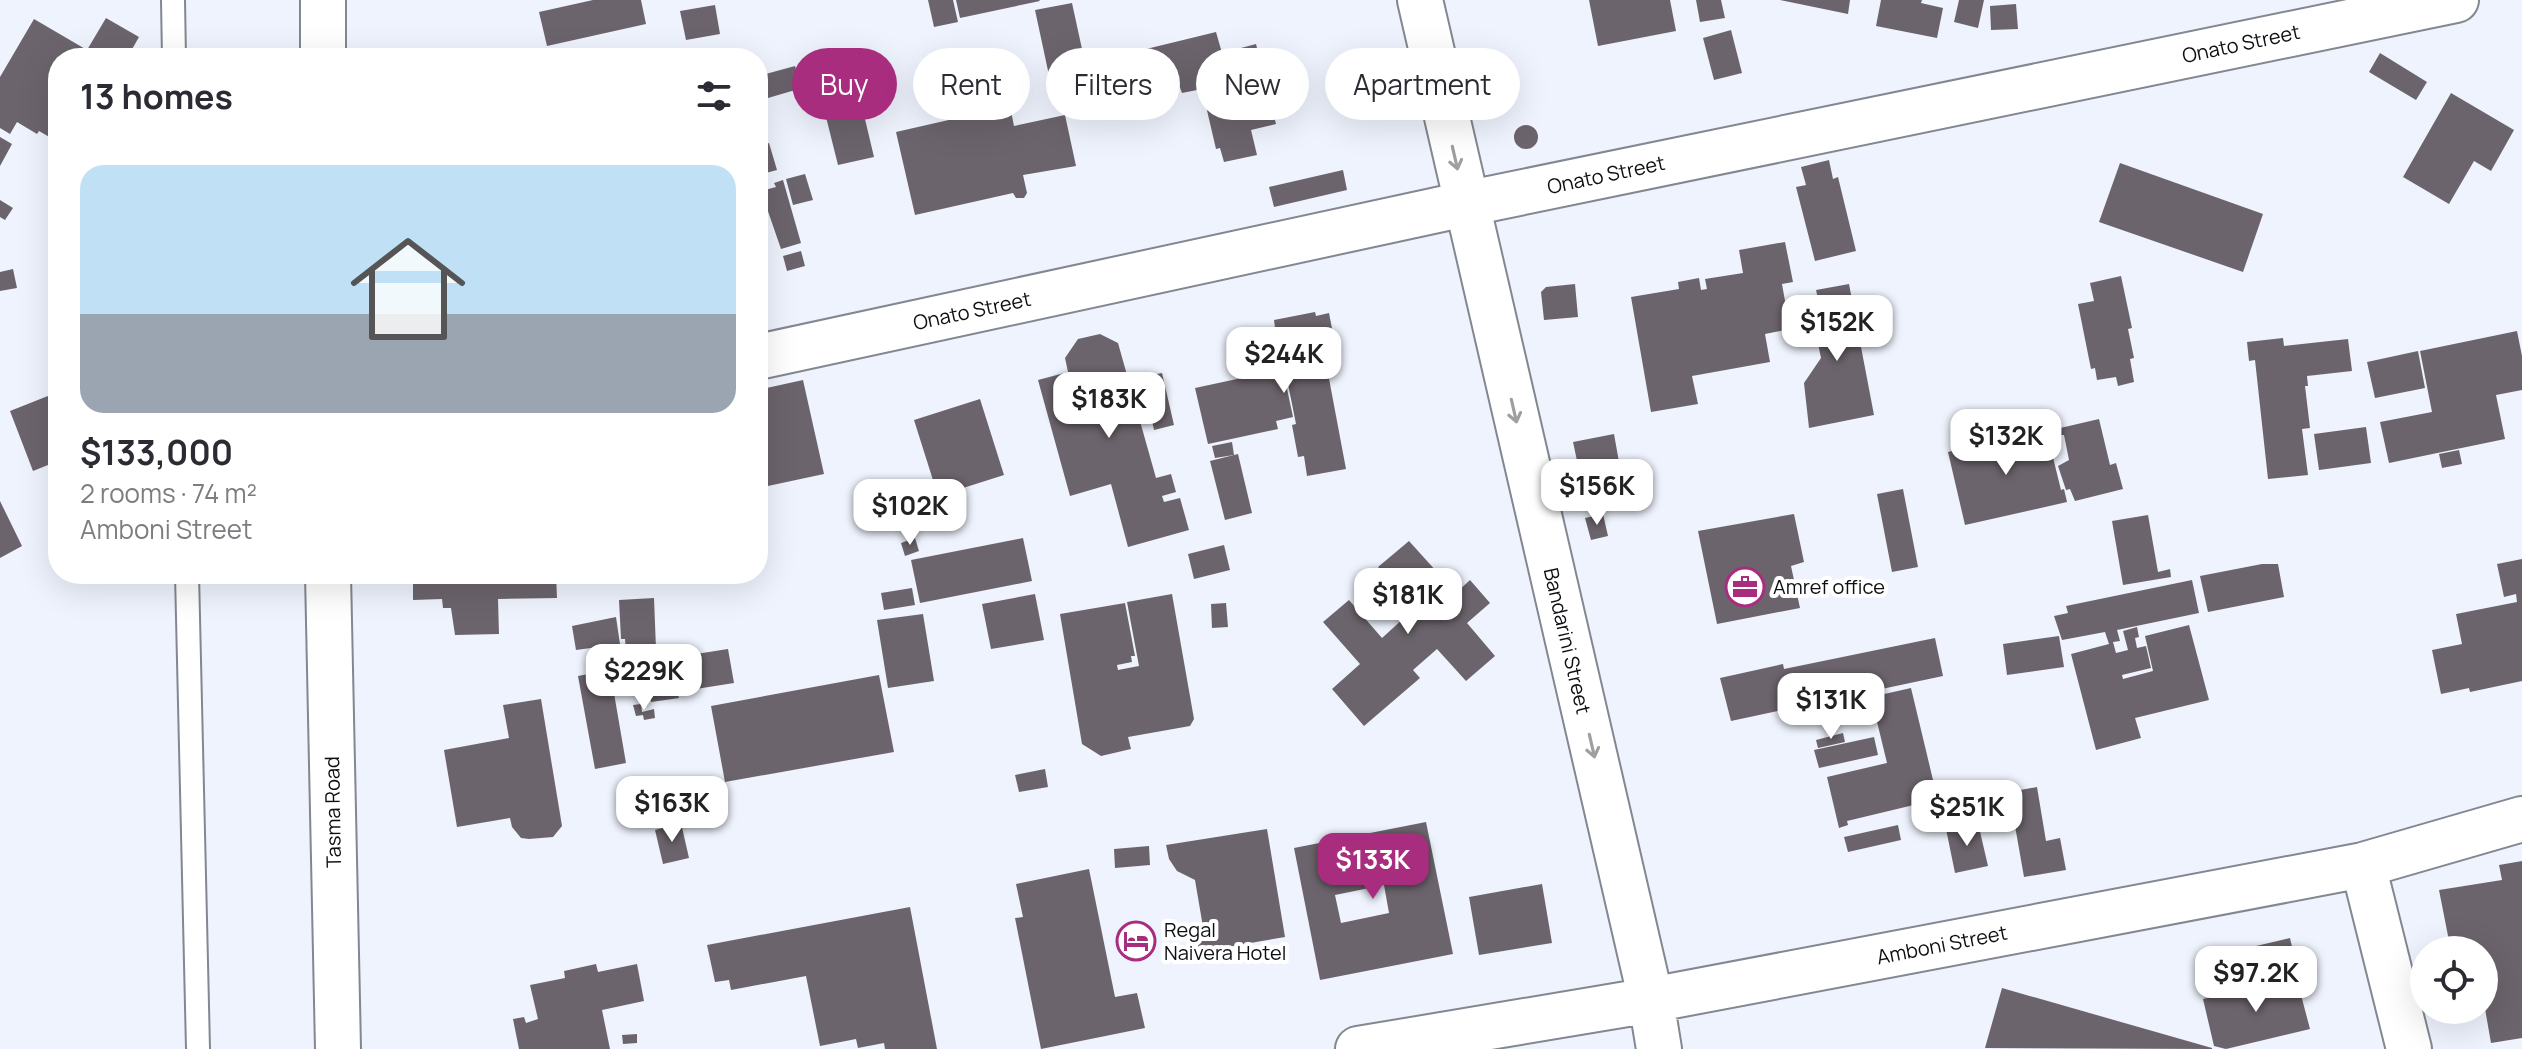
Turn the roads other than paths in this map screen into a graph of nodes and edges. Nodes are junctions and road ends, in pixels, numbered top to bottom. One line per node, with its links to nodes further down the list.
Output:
1 (173, 0): 5 (lane)
2 (323, 0): 6 (street)
3 (1420, 0): 7 (street, Bandarini Street, one-way to 7)
4 (2456, 0): 7 (street, Onato Street)
5 (174, 48)
6 (323, 48)
7 (1465, 204): 8 (street, Onato Street); 13 (street, Bandarini Street, one-way to 13)
8 (768, 355)
9 (187, 584): 14 (lane)
10 (328, 584): 15 (street, Tasma Road)
11 (2522, 819): 12 (street, Amboni Street)
12 (2363, 865): 13 (street, Amboni Street); 18 (street)
13 (1651, 1000): 16 (street, Amboni Street); 17 (street, Bandarini Street)
14 (198, 1049)
15 (338, 1049)
16 (1358, 1049)
17 (1659, 1049)
18 (2409, 1049)

